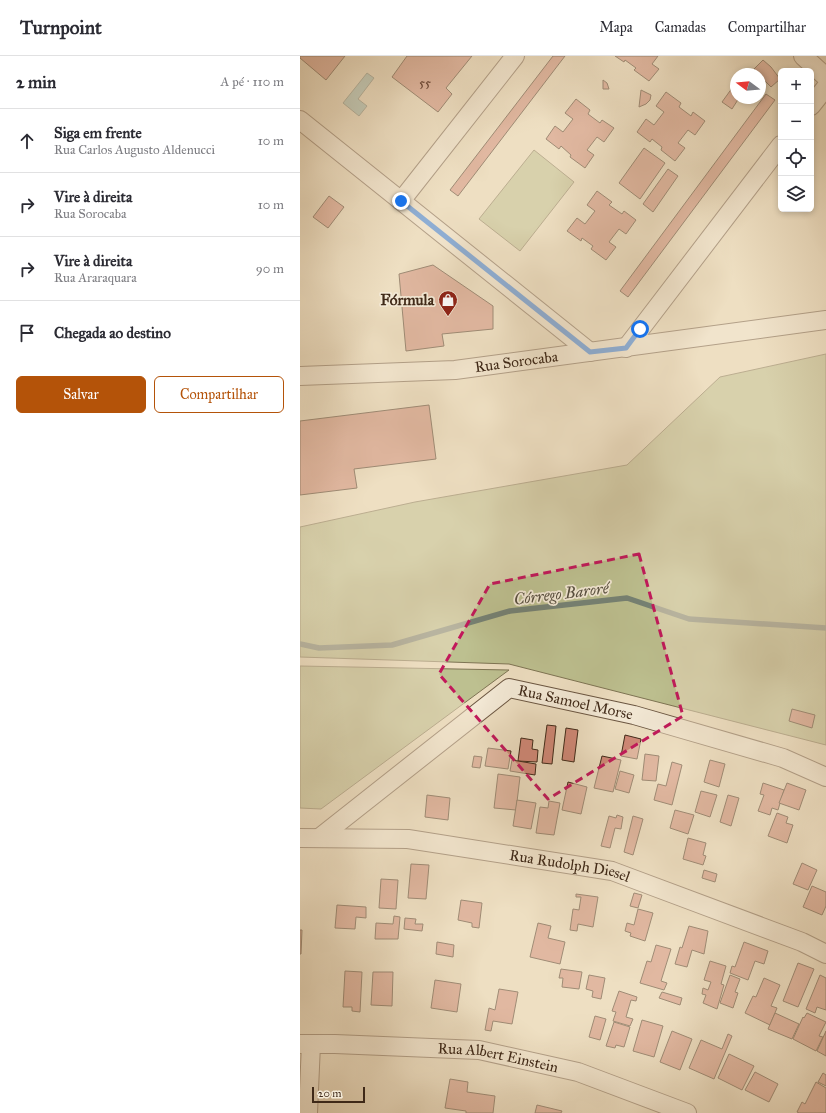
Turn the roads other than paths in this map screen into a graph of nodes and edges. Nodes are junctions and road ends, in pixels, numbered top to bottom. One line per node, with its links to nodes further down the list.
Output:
1 (515, 56): 8 (street)
2 (803, 56): 3 (street)
3 (826, 77)
4 (826, 87): 5 (street)
5 (813, 104)
6 (300, 120): 8 (street)
7 (778, 149): 10 (street)
8 (401, 201): 11 (street)
9 (826, 320): 10 (street, Rua Sorocaba)
10 (626, 348): 11 (street, Rua Sorocaba)
11 (590, 352): 12 (street, Rua Sorocaba)
12 (300, 376)
13 (826, 777): 15 (street, Rua Samoel Morse)
14 (300, 838): 15 (street, Rua Rudolph Diesel)
15 (319, 838): 16 (street, Rua Rudolph Diesel)
16 (826, 954)
17 (306, 1044): 18 (street); 19 (street, Rua Albert Einstein)
18 (308, 1113)
19 (687, 1113)

